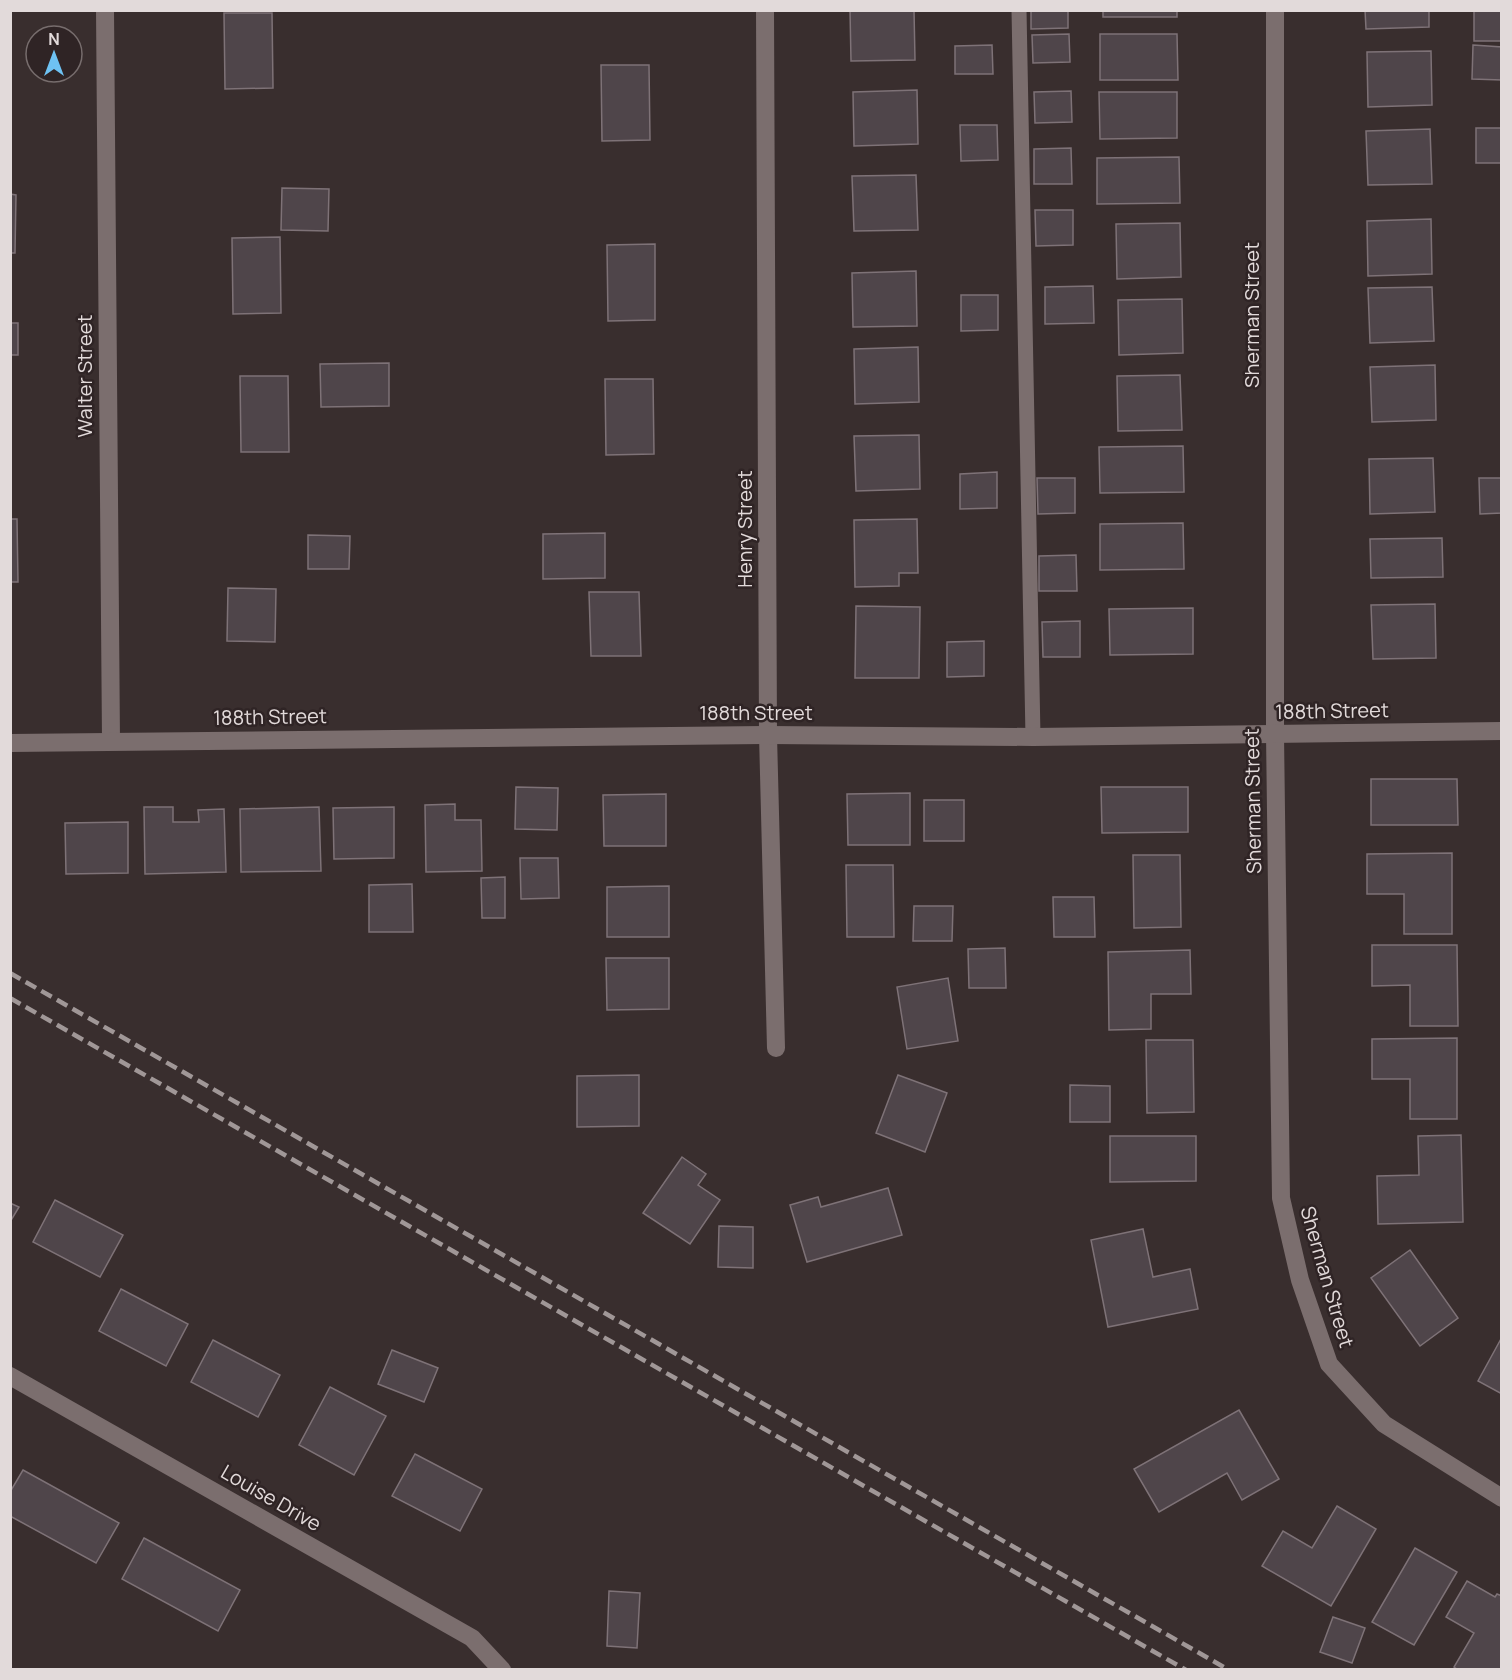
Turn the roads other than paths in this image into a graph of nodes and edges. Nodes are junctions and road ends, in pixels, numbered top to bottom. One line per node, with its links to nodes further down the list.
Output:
1 (105, 10): 9 (street, Walter Street)
2 (765, 10): 7 (street, Henry Street)
3 (1019, 10): 8 (lane)
4 (1275, 10): 6 (street, Sherman Street)
5 (1502, 731): 6 (street, 188th Street)
6 (1275, 734): 8 (street, 188th Street); 13 (street, Sherman Street)
7 (768, 735): 8 (street, 188th Street); 9 (street, 188th Street); 11 (street, Henry Street)
8 (1033, 737)
9 (111, 741): 10 (street, 188th Street)
10 (10, 743)
11 (776, 1048)
12 (10, 1376): 14 (street, Louise Drive)
13 (1502, 1498)
14 (502, 1670)

